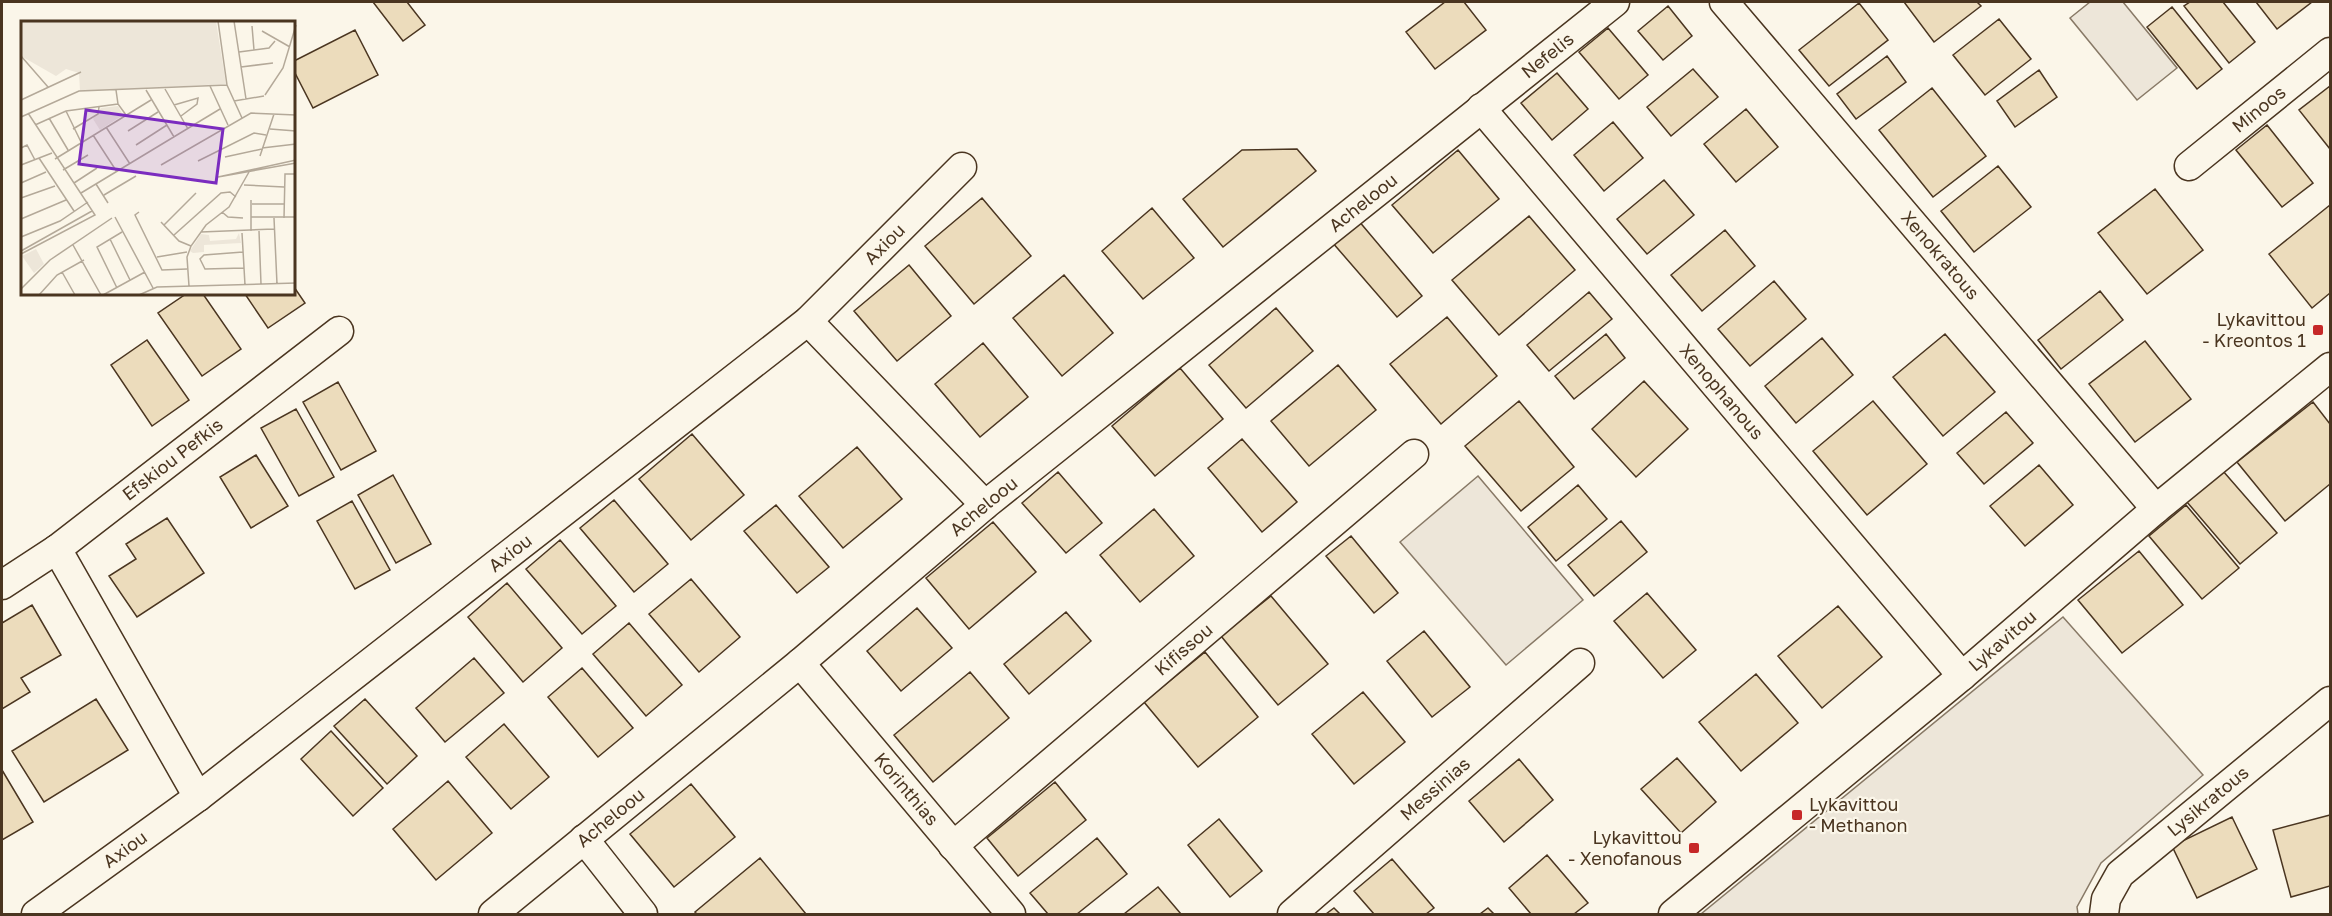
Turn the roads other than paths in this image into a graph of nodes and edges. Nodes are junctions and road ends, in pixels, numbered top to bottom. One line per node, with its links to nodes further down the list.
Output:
1 (1615, 2): 4 (street, Nefelis)
2 (1724, 2): 12 (street, Xenokratous)
3 (2331, 52): 5 (street, Minoos)
4 (1481, 108): 11 (street, Acheloou); 17 (street, Xenophanous)
5 (2189, 166)
6 (962, 167): 7 (street, Axiou)
7 (808, 321): 11 (street); 19 (street, Axiou)
8 (339, 330): 13 (street, Efskiou Pefkis)
9 (2331, 367): 12 (street, Lykavitou)
10 (1414, 454): 21 (street, Kifissou)
11 (985, 505): 15 (street, Acheloou)
12 (2156, 509): 17 (street, Lykavitou)
13 (57, 549): 14 (street, Efskiou Pefkis); 19 (street)
14 (2, 585)
15 (800, 663): 20 (street, Acheloou); 21 (street, Korinthias)
16 (1580, 663): 26 (street, Messinias)
17 (1962, 676): 27 (street, Lykavitou)
18 (2331, 701): 28 (street, Lysikratous)
19 (198, 797): 22 (street, Axiou)
20 (585, 839): 23 (street, Acheloou); 24 (street)
21 (953, 846): 25 (street, Korinthias)
22 (36, 915)
23 (493, 915)
24 (644, 915)
25 (1011, 915)
26 (1292, 915)
27 (1673, 915)
28 (2104, 915)

